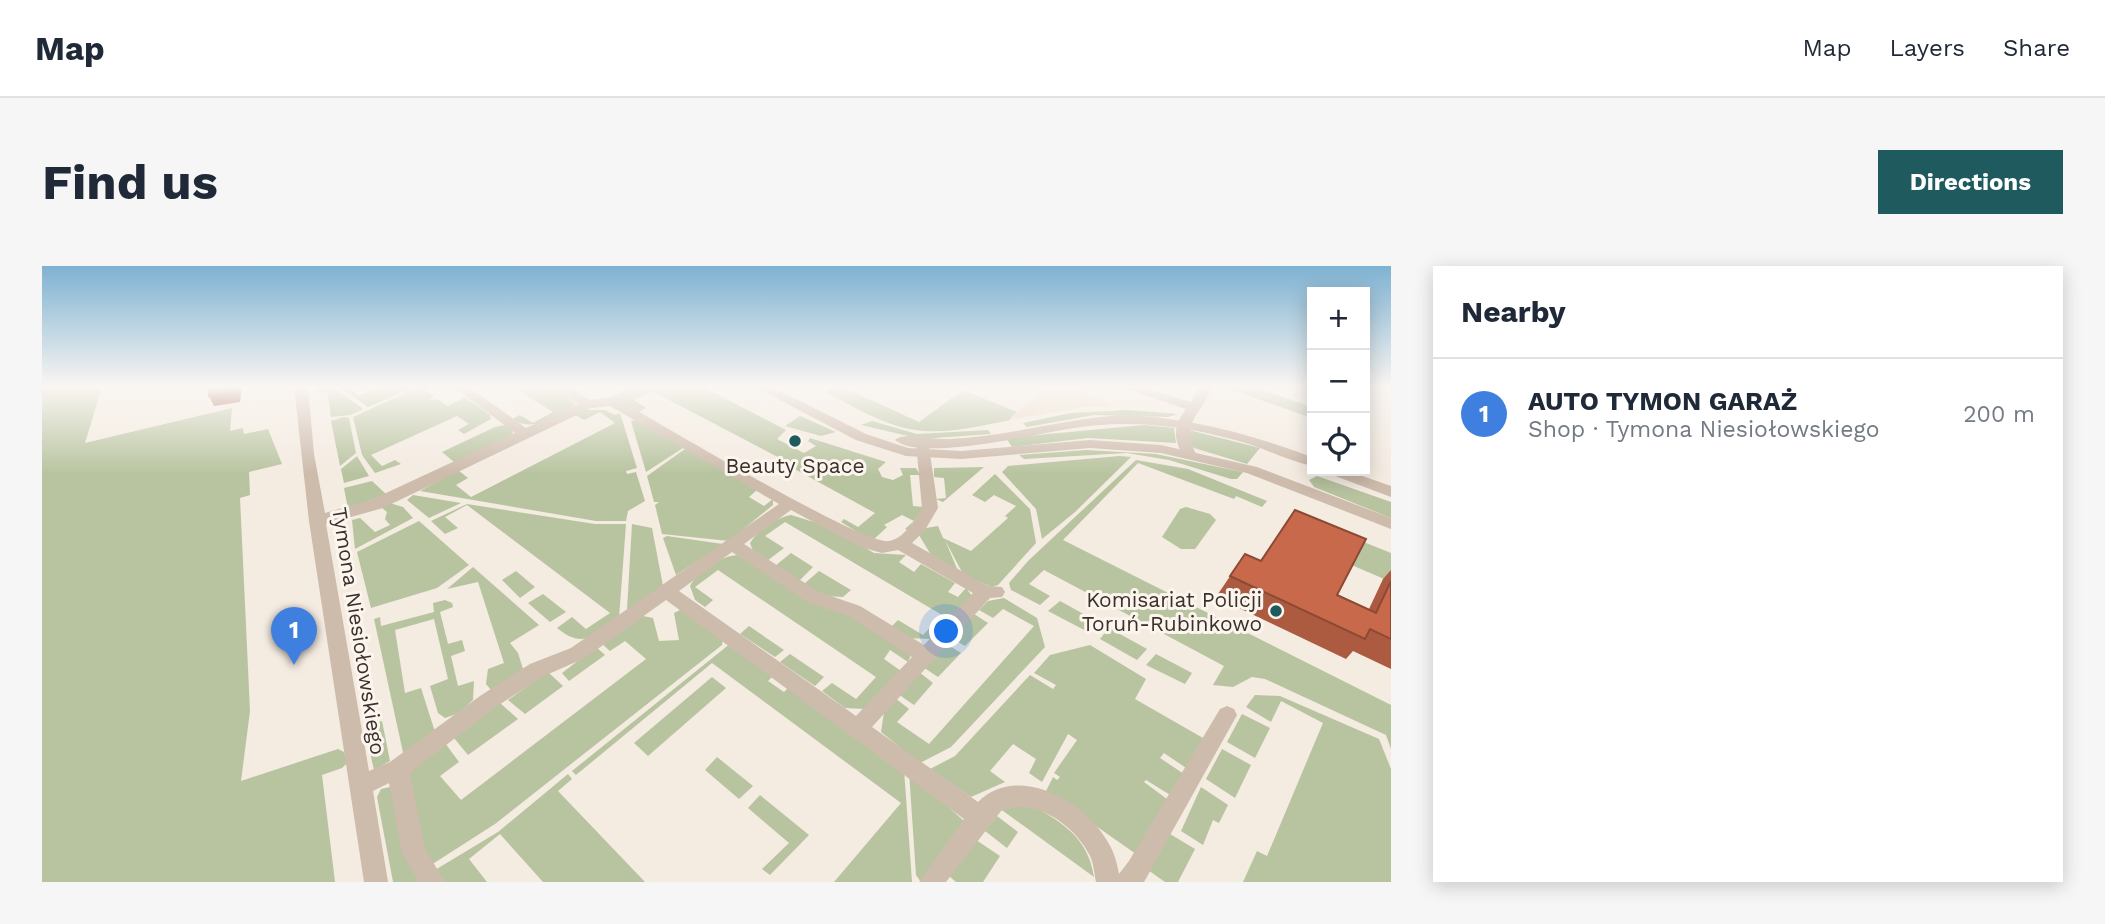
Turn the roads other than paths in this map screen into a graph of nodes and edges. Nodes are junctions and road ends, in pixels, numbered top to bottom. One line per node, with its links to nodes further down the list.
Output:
1 (303, 416): 15 (street, Tymona Niesiołowskiego)
2 (500, 416): 8 (street)
3 (563, 416): 8 (street)
4 (635, 416): 14 (street)
5 (820, 416): 9 (street)
6 (1188, 416): 7 (street)
7 (1184, 424): 9 (street); 10 (street); 11 (street)
8 (525, 434): 15 (street)
9 (924, 449): 10 (street); 17 (street)
10 (1189, 454): 16 (street)
11 (1307, 460)
12 (1348, 476): 13 (street)
13 (1391, 492)
14 (789, 504): 17 (street); 18 (street)
15 (317, 521): 24 (street, Tymona Niesiołowskiego)
16 (1391, 524)
17 (900, 544): 20 (street)
18 (733, 545): 19 (street); 20 (street)
19 (667, 590): 22 (street); 23 (street)
20 (926, 656): 22 (street)
21 (1227, 715): 30 (street)
22 (859, 727): 25 (street)
23 (398, 769): 24 (street); 27 (street)
24 (361, 785): 26 (street, Tymona Niesiołowskiego)
25 (980, 817): 28 (street); 29 (street)
26 (376, 882)
27 (433, 882)
28 (931, 882)
29 (1108, 882)
30 (1128, 882)

